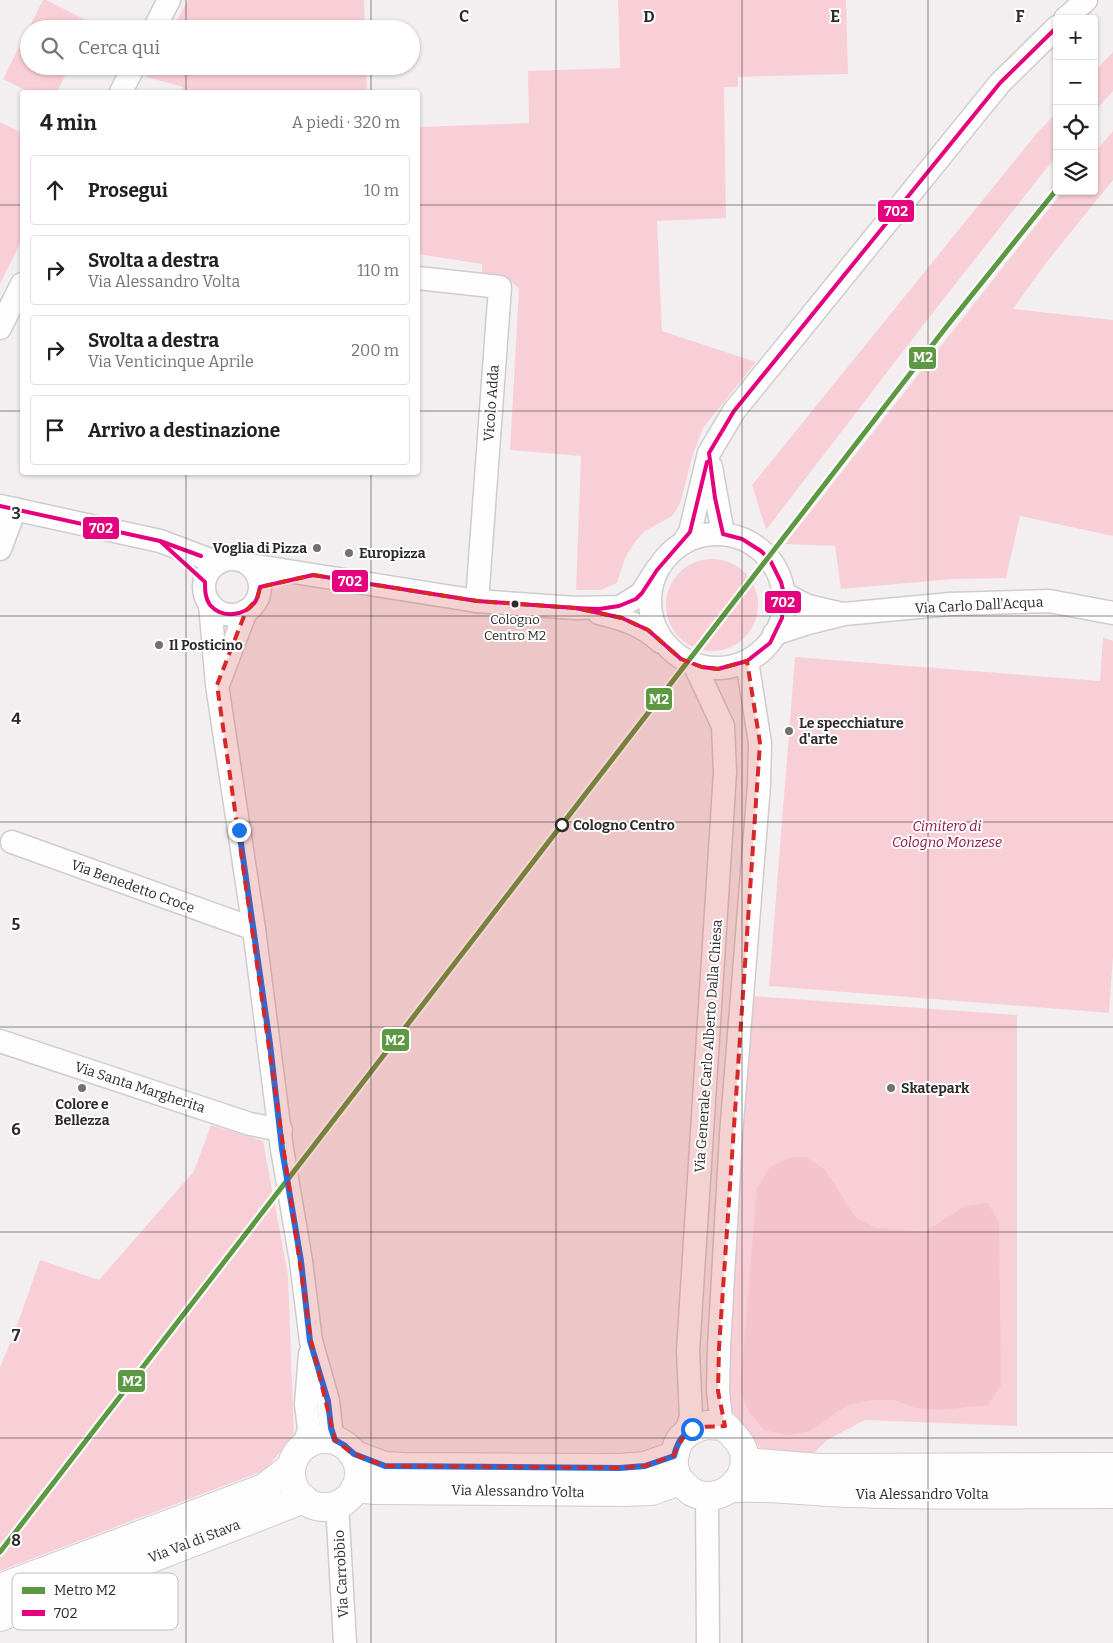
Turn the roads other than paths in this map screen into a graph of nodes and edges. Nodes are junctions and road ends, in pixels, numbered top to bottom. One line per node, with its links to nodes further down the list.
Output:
1 (169, 0): 4 (street)
2 (1086, 0): 3 (street)
3 (1069, 15)
4 (159, 20)
5 (1053, 31): 11 (street)
6 (130, 75): 7 (street)
7 (122, 90)
8 (420, 278): 24 (street, Vicolo Adda)
9 (20, 288): 10 (street)
10 (0, 328)
11 (709, 453): 13 (street); 15 (street)
12 (8, 507): 14 (street); 16 (street)
13 (723, 534): 15 (street); 23 (street)
14 (160, 541): 17 (street); 21 (street)
15 (684, 542): 19 (street)
16 (0, 550)
17 (218, 563): 18 (street); 21 (street)
18 (250, 566): 20 (street); 22 (street)
19 (657, 568): 26 (street); 31 (street)
20 (313, 575): 22 (street); 24 (street)
21 (205, 582): 25 (street)
22 (260, 588): 27 (street)
23 (784, 594): 29 (street, Via Carlo Dall'Acqua); 30 (street)
24 (477, 601): 26 (street)
25 (210, 604): 27 (street); 34 (street)
26 (576, 608): 31 (street)
27 (246, 612): 34 (street)
28 (1113, 613): 29 (street, Via Carlo Dall'Acqua)
29 (844, 614): 30 (street, Via Carlo Dall'Acqua)
30 (774, 634): 32 (street)
31 (668, 648): 33 (street)
32 (747, 661): 33 (street); 40 (street)
33 (694, 664): 43 (street, Via Generale Carlo Alberto Dalla Chiesa)
34 (217, 685): 36 (street)
35 (12, 842): 36 (street, Via Benedetto Croce)
36 (254, 929): 38 (street)
37 (0, 1042): 38 (street, Via Santa Margherita)
38 (281, 1130): 39 (street)
39 (310, 1341): 41 (street); 42 (street)
40 (725, 1426): 43 (street); 44 (street)
41 (344, 1447): 42 (street); 43 (street, Via Alessandro Volta); 48 (street)
42 (298, 1457): 49 (street); 50 (street, Via Val di Stava)
43 (679, 1457): 46 (street); 48 (street, Via Alessandro Volta)
44 (745, 1462): 45 (street, Via Alessandro Volta); 46 (street)
45 (1113, 1467)
46 (719, 1492): 47 (street, Via Alessandro Volta); 57 (street)
47 (1113, 1494)
48 (346, 1496): 49 (street); 56 (street, Via Carrobbio)
49 (304, 1499): 51 (street, Via Val di Stava)
50 (40, 1573)
51 (113, 1573)
52 (12, 1583): 53 (street, Via Val di Stava)
53 (0, 1588)
54 (12, 1612): 55 (street, Via Val di Stava)
55 (0, 1617)
56 (345, 1643)
57 (708, 1643)

